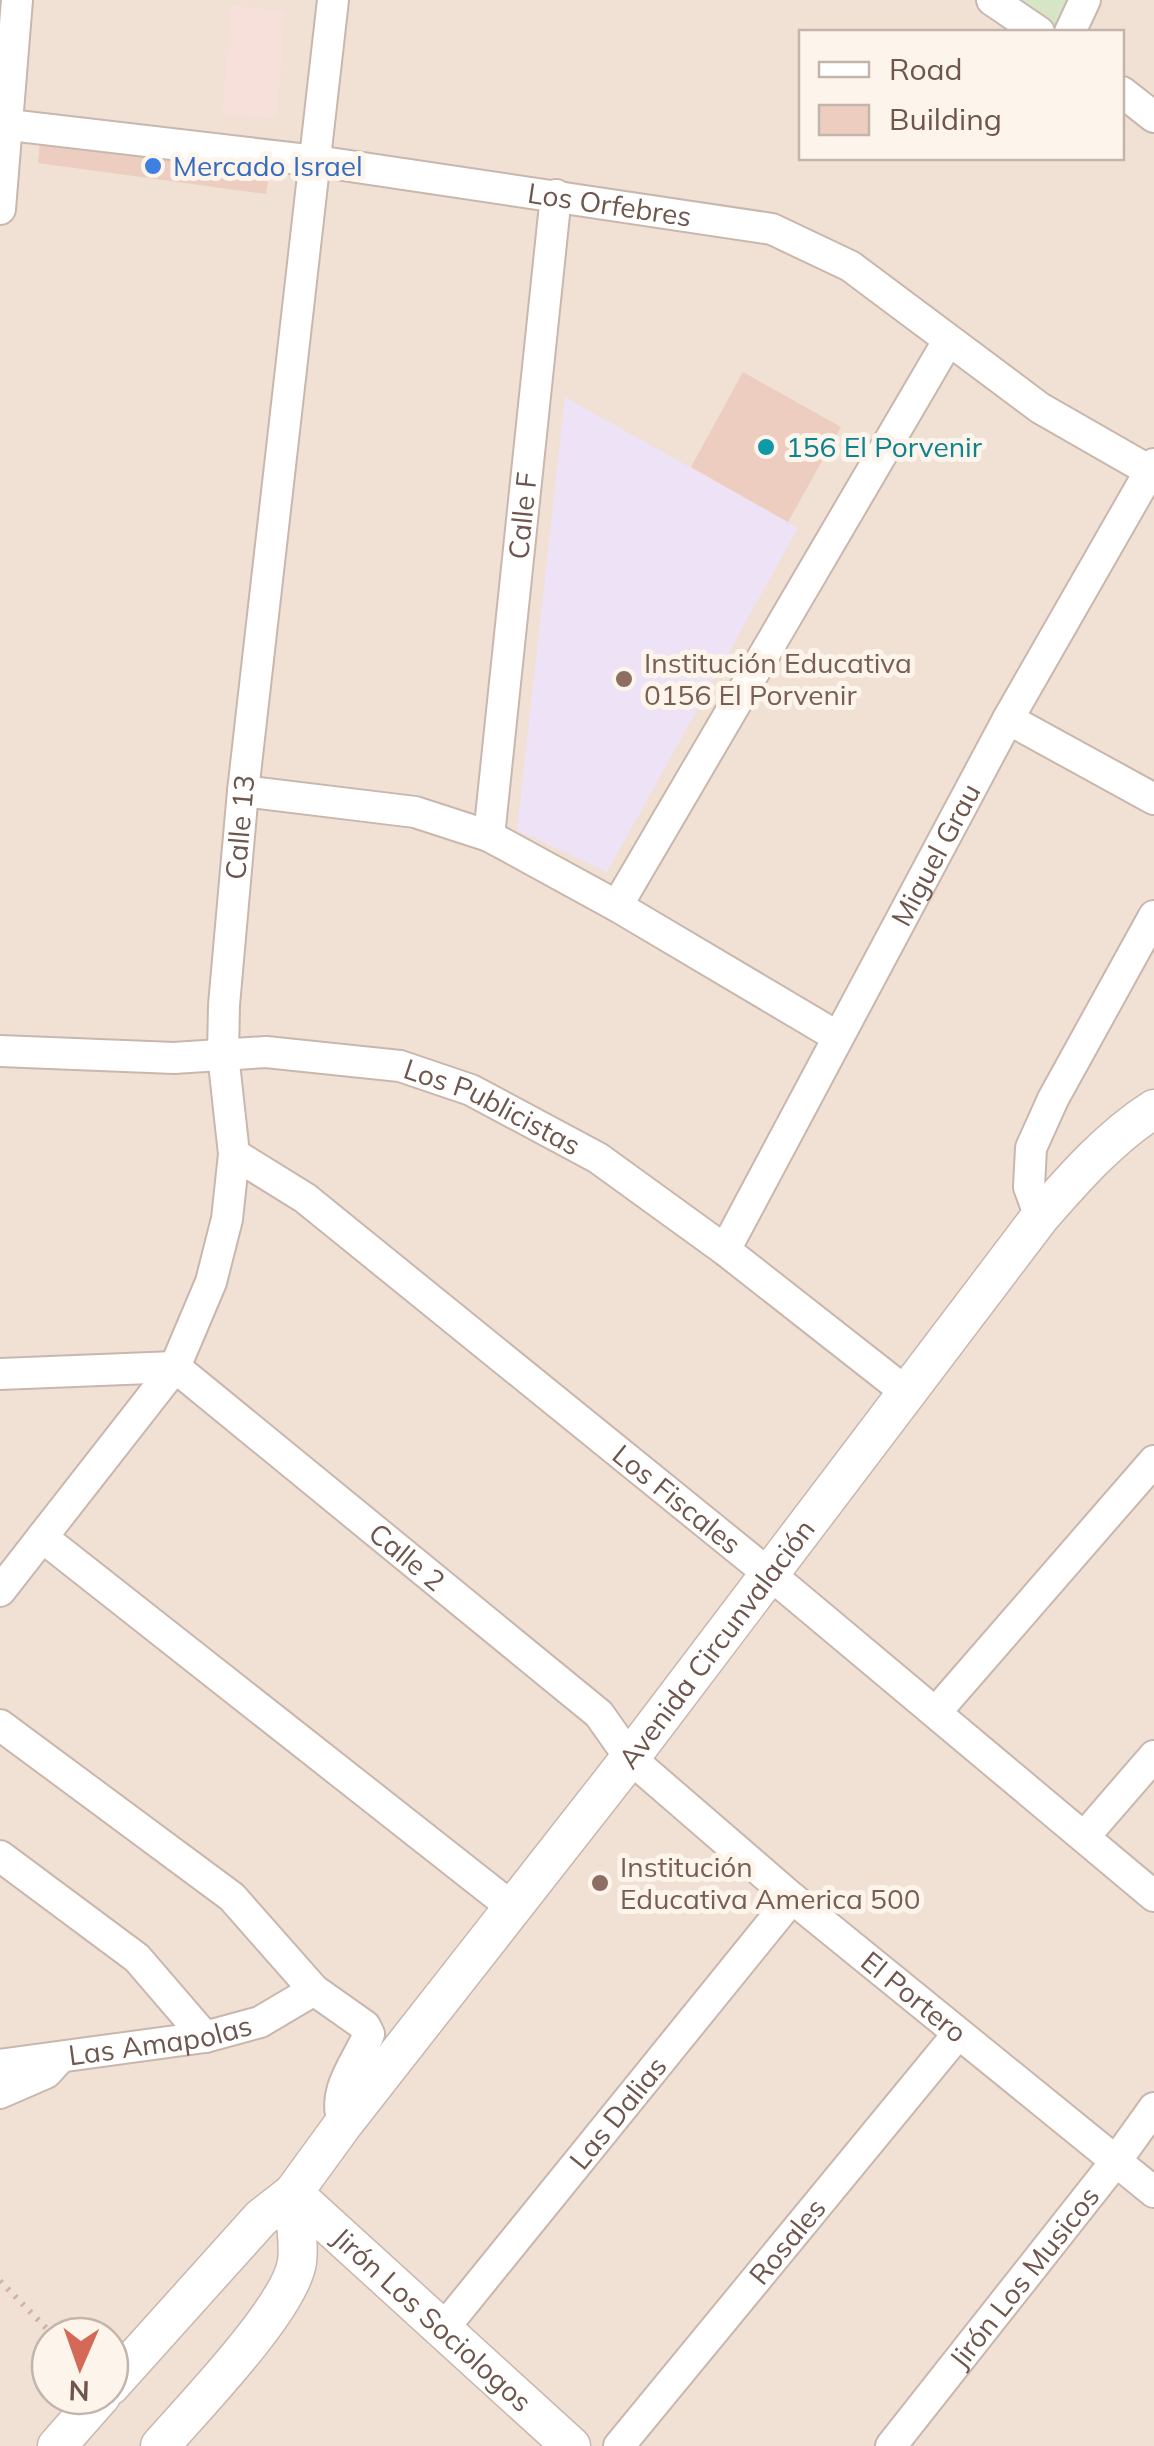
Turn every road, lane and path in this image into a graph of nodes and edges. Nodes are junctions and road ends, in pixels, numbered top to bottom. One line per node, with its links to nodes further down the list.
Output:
1 (18, 0): 9 (street)
2 (333, 0): 10 (street, Calle 13)
3 (992, 0): 5 (street)
4 (1085, 0): 6 (street)
5 (1037, 30)
6 (1071, 30)
7 (1124, 94): 8 (street)
8 (1154, 116)
9 (4, 125): 10 (street, Los Orfebres); 12 (street)
10 (316, 161): 11 (street, Los Orfebres); 16 (street, Calle 13)
11 (556, 195): 13 (street, Los Orfebres); 18 (street, Calle F)
12 (0, 208)
13 (948, 341): 14 (street, Los Orfebres); 19 (street)
14 (1152, 468): 15 (street, Miguel Grau)
15 (1008, 719): 17 (street); 21 (street, Miguel Grau)
16 (243, 790): 18 (street); 23 (street, Calle 13)
17 (1154, 799)
18 (489, 836): 19 (street)
19 (618, 906): 21 (street)
20 (1154, 916): 26 (street)
21 (838, 1037): 27 (street, Miguel Grau)
22 (0, 1050): 23 (street, Los Publicistas)
23 (222, 1054): 25 (street, Calle 13); 27 (street, Los Publicistas)
24 (1154, 1109): 26 (street, Avenida Circunvalación)
25 (234, 1154): 28 (street, Calle 13); 33 (street, Los Fiscales)
26 (1040, 1217): 30 (street, Avenida Circunvalación)
27 (725, 1250): 30 (street, Los Publicistas)
28 (175, 1367): 29 (street); 32 (street, Calle 13); 38 (street, Calle 2)
29 (0, 1374)
30 (906, 1392): 33 (street, Avenida Circunvalación)
31 (1154, 1461): 35 (street)
32 (42, 1537): 34 (street, Calle 13); 43 (street)
33 (768, 1574): 35 (street, Los Fiscales); 38 (street, Avenida Circunvalación)
34 (0, 1590)
35 (936, 1712): 39 (street, Los Fiscales)
36 (0, 1724): 44 (street)
37 (1154, 1756): 39 (street)
38 (630, 1758): 42 (street, El Portero); 43 (street, Avenida Circunvalación)
39 (1084, 1837): 41 (street, Los Fiscales)
40 (0, 1856): 46 (street)
41 (1154, 1896)
42 (792, 1898): 45 (street, El Portero); 57 (street, Las Dalias)
43 (513, 1908): 51 (street, Avenida Circunvalación)
44 (314, 1990): 46 (street, Las Amapolas); 51 (street)
45 (957, 2035): 52 (street, El Portero); 63 (street, Rosales)
46 (205, 2037): 47 (street, Las Amapolas)
47 (60, 2057): 48 (street, Las Amapolas); 49 (street)
48 (0, 2065)
49 (0, 2093)
50 (1154, 2108): 52 (street, Jirón Los Musicos)
51 (344, 2123): 54 (street, Avenida Circunvalación)
52 (1116, 2162): 53 (street, El Portero); 64 (street, Jirón Los Musicos)
53 (1154, 2192)
54 (293, 2193): 57 (street, Jirón Los Sociologos); 58 (street, Avenida Circunvalación); 61 (street)
55 (0, 2281): 56 (path)
56 (34, 2316)
57 (443, 2328): 62 (street, Jirón Los Sociologos)
58 (130, 2364)
59 (84, 2416): 60 (street)
60 (56, 2446)
61 (160, 2446)
62 (571, 2446)
63 (620, 2446)
64 (891, 2446)

